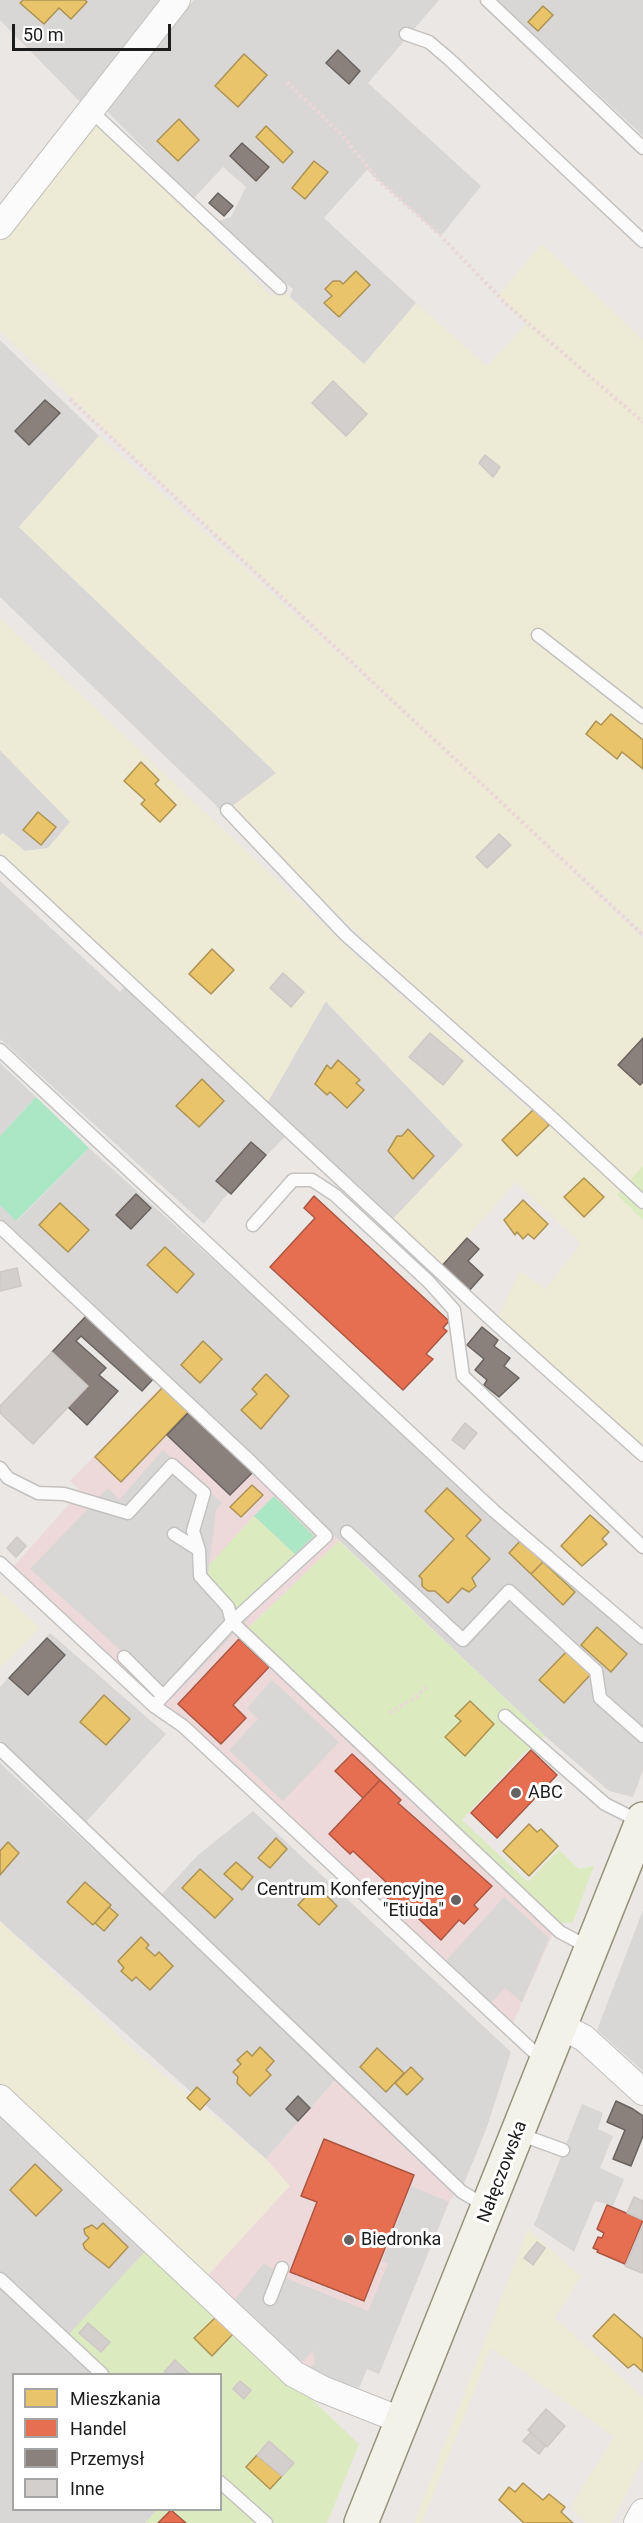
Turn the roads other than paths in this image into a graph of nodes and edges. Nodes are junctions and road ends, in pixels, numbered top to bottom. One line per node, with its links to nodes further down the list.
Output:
1 (177, 0): 4 (street)
2 (487, 0): 5 (lane)
3 (406, 34): 7 (lane)
4 (90, 110): 6 (street); 8 (lane)
5 (643, 148)
6 (0, 226)
7 (643, 241)
8 (280, 288)
9 (538, 635): 10 (lane)
10 (643, 717)
11 (228, 810): 14 (lane)
12 (0, 862): 17 (lane)
13 (0, 1050): 25 (lane)
14 (643, 1202)
15 (253, 1225): 21 (lane)
16 (0, 1227): 24 (lane)
17 (643, 1455)
18 (0, 1468): 22 (lane)
19 (347, 1532): 30 (lane)
20 (174, 1534): 22 (lane)
21 (643, 1547)
22 (199, 1550): 24 (lane)
23 (0, 1563): 28 (lane)
24 (232, 1622): 27 (lane); 33 (lane)
25 (643, 1638)
26 (124, 1657): 27 (lane)
27 (163, 1696): 28 (lane)
28 (154, 1706): 35 (lane)
29 (504, 1716): 32 (lane)
30 (643, 1736)
31 (0, 1749): 40 (lane)
32 (643, 1822): 33 (main road, Nałęczowska)
33 (591, 1948): 34 (main road, Nałęczowska)
34 (561, 2026): 35 (main road, Nałęczowska); 36 (street)
35 (548, 2057): 38 (main road, Nałęczowska)
36 (643, 2092)
37 (0, 2098): 45 (street)
38 (518, 2133): 39 (lane); 40 (main road, Nałęczowska)
39 (563, 2150)
40 (489, 2208): 45 (main road, Nałęczowska)
41 (286, 2271): 43 (lane)
42 (0, 2279): 44 (lane)
43 (270, 2300)
44 (101, 2373)
45 (403, 2421): 49 (main road, Nałęczowska)
46 (222, 2484): 48 (lane)
47 (643, 2511): 50 (street)
48 (266, 2523)
49 (361, 2523)
50 (638, 2523)

